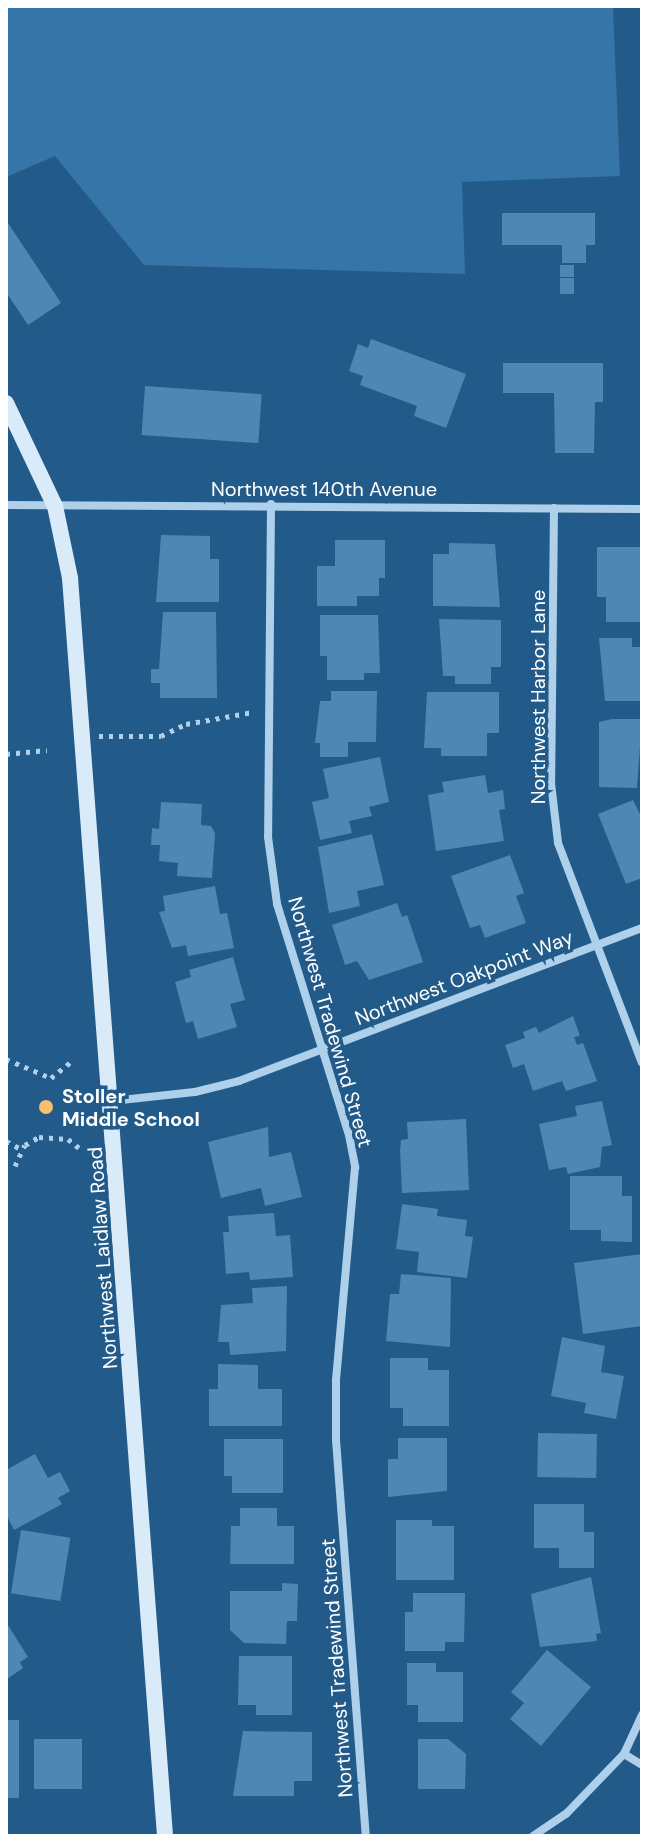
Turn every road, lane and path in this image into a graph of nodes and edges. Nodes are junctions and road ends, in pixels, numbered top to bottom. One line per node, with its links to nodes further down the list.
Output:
1 (6, 403): 4 (main road, Northwest Laidlaw Road)
2 (271, 504): 4 (street, Northwest 140th Avenue); 5 (street, Northwest 140th Avenue); 7 (street, Northwest Tradewind Street)
3 (6, 505): 4 (street, Northwest 140th Avenue)
4 (55, 506): 8 (main road, Northwest Laidlaw Road)
5 (554, 508): 6 (street, Northwest 140th Avenue); 12 (street, Northwest Harbor Lane)
6 (642, 509)
7 (269, 713): 8 (path); 13 (street, Northwest Tradewind Street)
8 (82, 736): 17 (main road, Northwest Laidlaw Road)
9 (47, 750): 10 (path)
10 (6, 754)
11 (642, 928): 12 (street, Northwest Oakpoint Way)
12 (596, 945): 13 (street, Northwest Oakpoint Way); 16 (street, Northwest Harbor Lane)
13 (321, 1050): 17 (street, Northwest Oakpoint Way); 26 (street, Northwest Tradewind Street)
14 (6, 1059): 15 (path)
15 (73, 1060)
16 (642, 1063)
17 (112, 1101): 25 (main road, Northwest Laidlaw Road)
18 (6, 1141): 20 (path)
19 (79, 1148): 20 (path)
20 (23, 1150): 21 (path)
21 (15, 1166)
22 (642, 1715): 23 (street)
23 (624, 1754): 24 (street); 27 (street)
24 (642, 1765)
25 (165, 1836)
26 (366, 1836)
27 (533, 1836)

